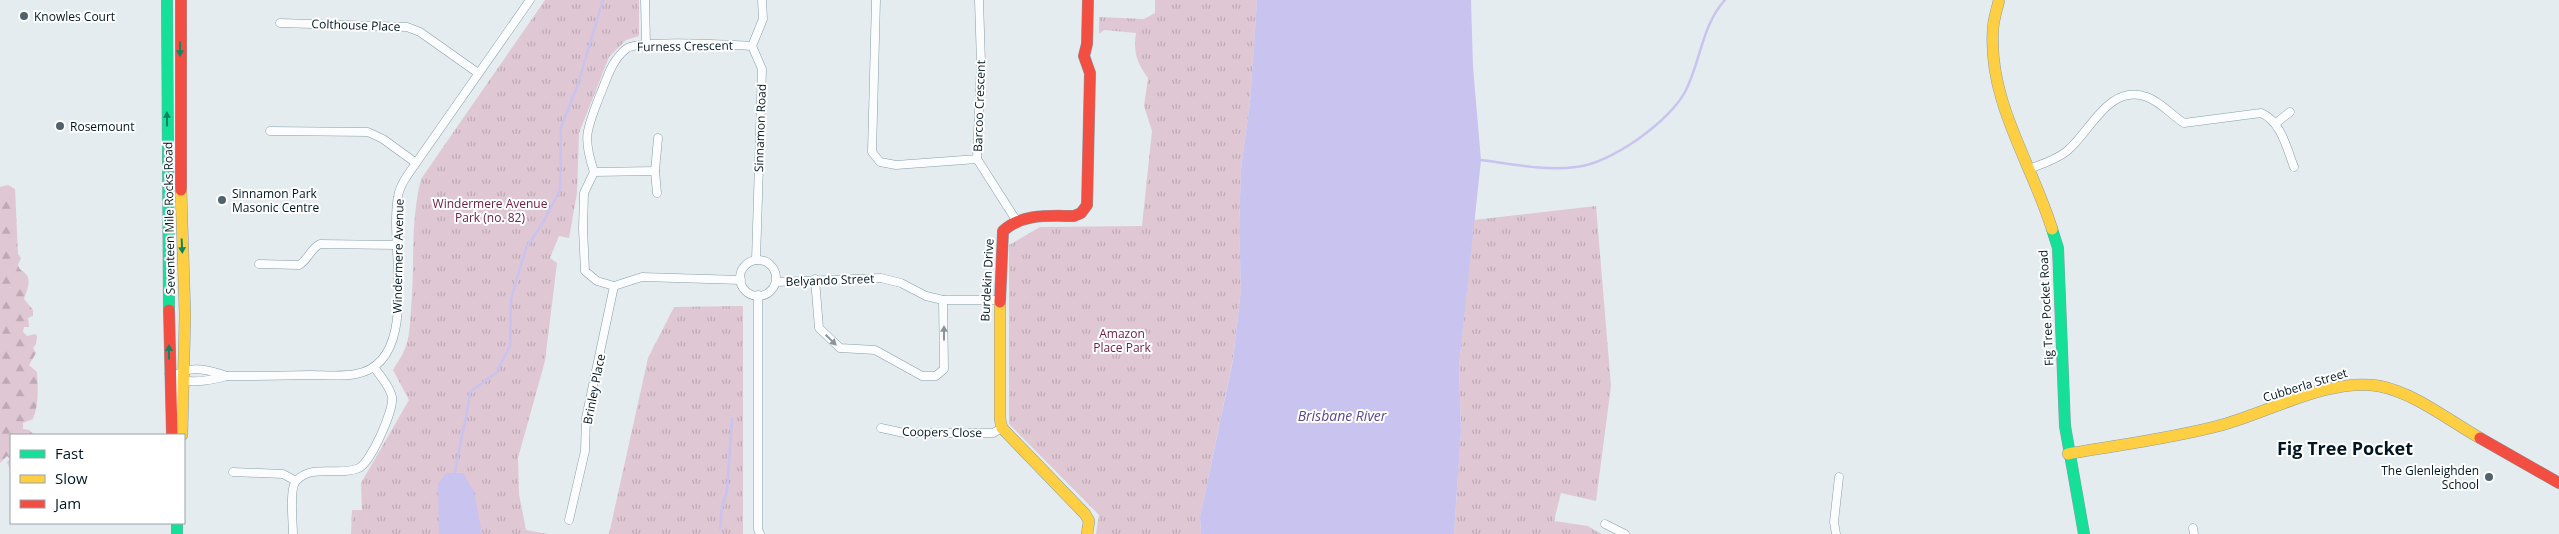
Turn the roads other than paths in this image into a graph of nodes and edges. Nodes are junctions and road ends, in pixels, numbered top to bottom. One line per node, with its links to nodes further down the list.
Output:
1 (167, 0): 37 (street, Seventeen Mile Rocks Road, one-way to 1)
2 (181, 0): 37 (street, Seventeen Mile Rocks Road, one-way to 37)
3 (530, 0): 13 (street, Windermere Avenue)
4 (645, 0): 11 (street)
5 (762, 0): 12 (street)
6 (876, 0): 18 (street, Barcoo Crescent)
7 (980, 0): 18 (street, Barcoo Crescent)
8 (1088, 0): 25 (street)
9 (1999, 0): 21 (street, Fig Tree Pocket Road)
10 (280, 23): 13 (street, Colthouse Place)
11 (646, 44): 12 (street, Furness Crescent); 23 (street, Furness Crescent)
12 (752, 46): 27 (street, Sinnamon Road)
13 (478, 73): 19 (street, Windermere Avenue)
14 (2290, 112): 15 (street)
15 (2276, 123): 20 (street); 21 (street)
16 (270, 131): 19 (street)
17 (658, 138): 22 (street)
18 (977, 159): 25 (street)
19 (416, 163): 26 (street, Windermere Avenue)
20 (2294, 167)
21 (2029, 170): 42 (street, Fig Tree Pocket Road)
22 (655, 171): 23 (street); 24 (street)
23 (594, 172): 32 (street)
24 (657, 193)
25 (1016, 220): 35 (street, Burdekin Drive)
26 (396, 245): 28 (street); 36 (street, Windermere Avenue)
27 (756, 260): 30 (street); 31 (street)
28 (259, 264)
29 (815, 279): 31 (street, Belyando Street); 34 (street, Belyando Street); 34 (street, one-way to 34)
30 (741, 280): 32 (street); 33 (street)
31 (776, 282): 33 (street)
32 (614, 286): 47 (street, Brinley Place)
33 (758, 295): 50 (street)
34 (943, 300): 35 (street, Belyando Street)
35 (1000, 300): 39 (street, Burdekin Drive)
36 (374, 367): 37 (street); 45 (street)
37 (179, 375): 40 (street, Seventeen Mile Rocks Road); 41 (street, Seventeen Mile Rocks Road)
38 (881, 428): 39 (street, Coopers Close)
39 (1002, 428): 51 (street)
40 (172, 434)
41 (182, 434)
42 (2068, 454): 46 (street, Cubberla Street); 54 (street, Fig Tree Pocket Road)
43 (233, 472): 45 (street)
44 (1839, 477): 53 (street)
45 (296, 481): 49 (street)
46 (2559, 483)
47 (569, 520)
48 (1605, 524): 52 (street)
49 (293, 534)
50 (760, 534)
51 (1087, 534)
52 (1625, 534)
53 (1836, 534)
54 (2084, 534)

